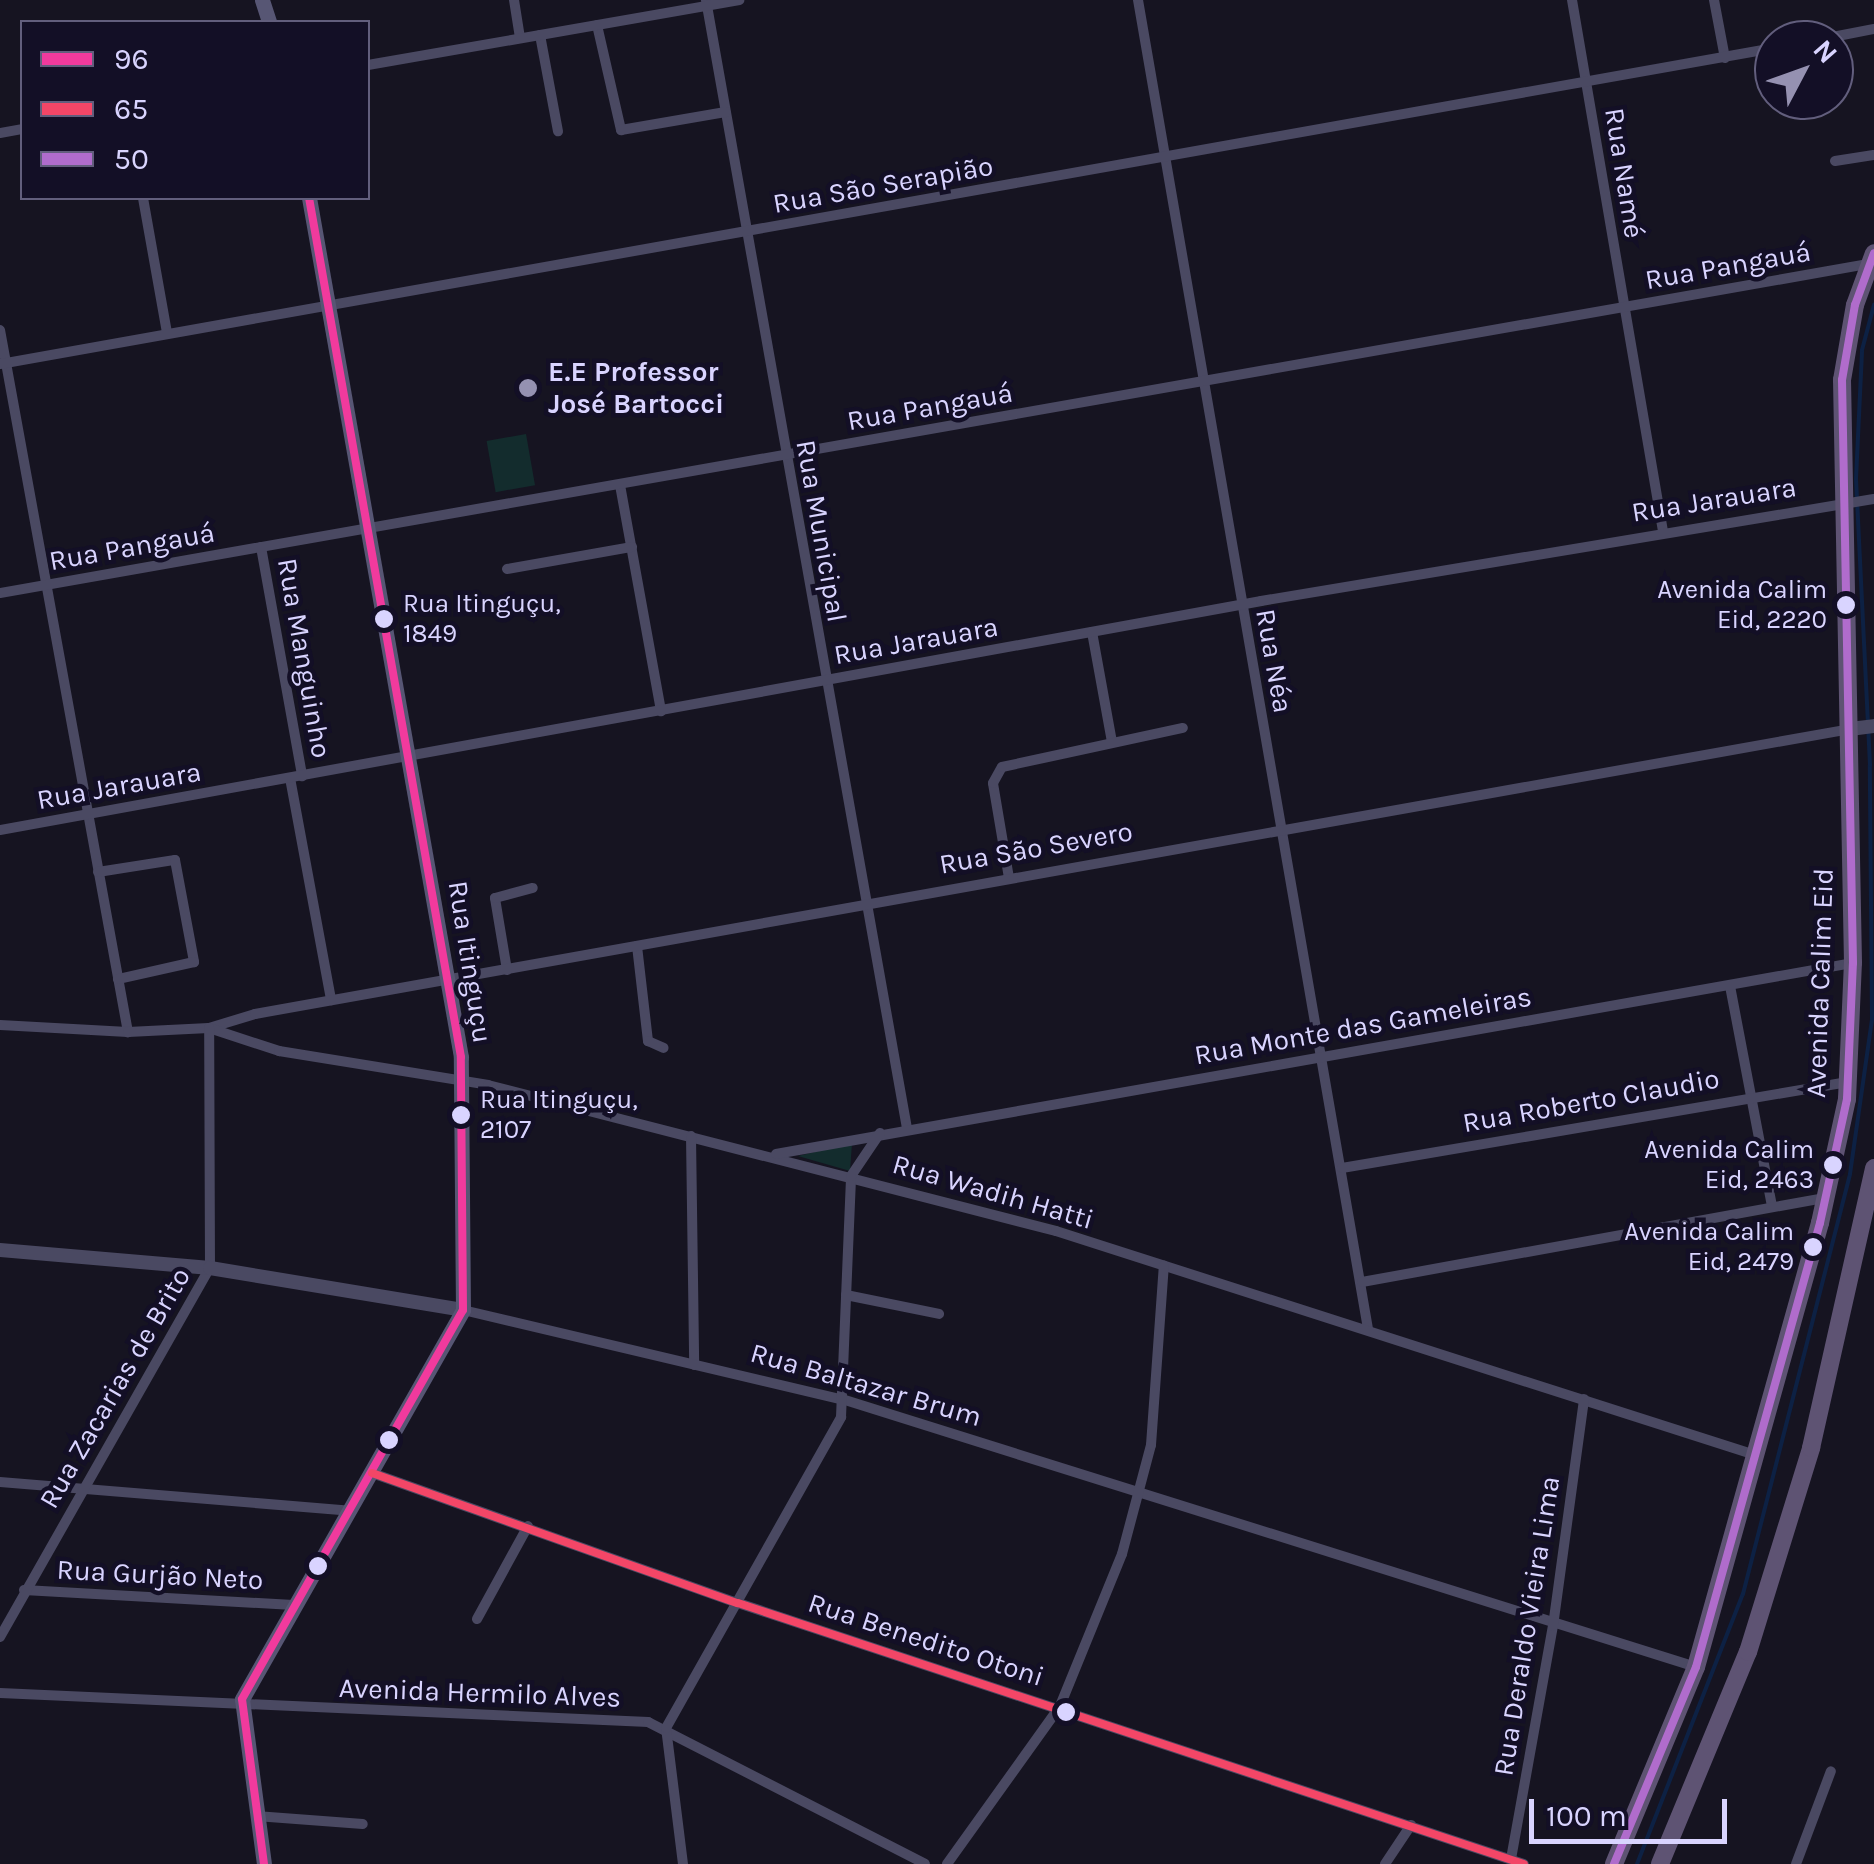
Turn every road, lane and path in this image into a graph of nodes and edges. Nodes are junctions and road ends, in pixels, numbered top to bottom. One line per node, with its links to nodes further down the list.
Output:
1 (514, 0): 9 (street)
2 (739, 0): 6 (street)
3 (1138, 0): 17 (street, Rua Néa)
4 (1572, 0): 13 (street, Rua Namé)
5 (1714, 0): 11 (street)
6 (707, 3): 7 (street); 14 (street, Rua Municipal)
7 (597, 25): 8 (street); 14 (street)
8 (540, 35): 9 (street); 15 (street)
9 (520, 38): 12 (street)
10 (1754, 52): 11 (street, Rua São Serapião)
11 (1726, 58): 13 (street, Rua São Serapião)
12 (370, 64)
13 (1586, 83): 17 (street, Rua São Serapião); 24 (street, Rua Namé)
14 (725, 112): 21 (street, Rua Municipal)
15 (558, 131)
16 (1874, 155): 18 (street)
17 (1167, 158): 21 (street, Rua São Serapião); 28 (street, Rua Néa)
18 (1834, 161)
19 (143, 200): 26 (street)
20 (309, 200): 23 (main road, Rua Itinguçu)
21 (747, 231): 23 (street, Rua São Serapião); 29 (street, Rua Municipal)
22 (1871, 258): 24 (street, Rua Pangauá); 32 (main road, Avenida Calim Eid)
23 (329, 305): 26 (street, Rua São Serapião); 33 (main road, Rua Itinguçu)
24 (1623, 308): 28 (street, Rua Pangauá); 34 (street, Rua Namé)
25 (0, 330): 27 (street)
26 (167, 333): 27 (street, Rua São Serapião)
27 (3, 363): 38 (street)
28 (1204, 383): 29 (street, Rua Pangauá); 40 (street, Rua Néa)
29 (785, 455): 30 (street, Rua Pangauá); 42 (street, Rua Municipal)
30 (620, 485): 33 (street, Rua Pangauá); 35 (street)
31 (1874, 499): 32 (street, Rua Jarauara)
32 (1842, 502): 34 (street, Rua Jarauara); 45 (main road, Avenida Calim Eid)
33 (370, 530): 36 (street, Rua Pangauá); 47 (main road, Rua Itinguçu)
34 (1663, 531): 40 (street, Rua Jarauara)
35 (632, 547): 37 (street); 43 (street)
36 (261, 548): 38 (street, Rua Pangauá); 48 (street, Rua Manguinho)
37 (507, 569)
38 (46, 585): 39 (street, Rua Pangauá); 49 (street)
39 (0, 593)
40 (1241, 605): 41 (street, Rua Jarauara); 51 (street, Rua Néa)
41 (1092, 632): 42 (street, Rua Jarauara); 46 (street)
42 (825, 681): 43 (street, Rua Jarauara); 55 (street, Rua Municipal)
43 (661, 711): 47 (street, Rua Jarauara)
44 (1184, 728): 46 (street)
45 (1861, 728): 51 (street, Rua São Severo); 57 (main road, Avenida Calim Eid)
46 (1112, 742): 53 (street)
47 (409, 757): 48 (street, Rua Jarauara); 60 (main road, Rua Itinguçu)
48 (296, 777): 49 (street, Rua Jarauara); 62 (street, Rua Manguinho)
49 (88, 815): 50 (street, Rua Jarauara); 52 (street)
50 (0, 830)
51 (1281, 830): 53 (street, Rua São Severo); 67 (street, Rua Néa)
52 (98, 872): 59 (street); 59 (street)
53 (1010, 878): 55 (street, Rua São Severo)
54 (533, 888): 58 (street)
55 (864, 905): 56 (street, Rua São Severo); 71 (street, Rua Municipal)
56 (637, 946): 58 (street, Rua São Severo); 66 (street)
57 (1853, 963): 61 (street, Rua Monte das Gameleiras); 68 (main road, Avenida Calim Eid)
58 (508, 970): 60 (street, Rua São Severo)
59 (118, 979): 65 (street)
60 (450, 980): 62 (street, Rua São Severo); 69 (main road, Rua Itinguçu)
61 (1730, 986): 67 (street, Rua Monte das Gameleiras); 70 (street)
62 (332, 1000): 64 (street, Rua São Severo)
63 (0, 1025): 65 (street)
64 (208, 1028): 65 (street); 69 (street, Rua Wadih Hatti); 83 (street, Rua Zacarias de Brito)
65 (128, 1032)
66 (664, 1048)
67 (1322, 1056): 71 (street, Rua Monte das Gameleiras); 75 (street, Rua Néa)
68 (1849, 1082): 70 (street, Rua Roberto Claudio); 78 (main road, Avenida Calim Eid)
69 (464, 1083): 73 (street, Rua Wadih Hatti); 86 (main road, Rua Itinguçu)
70 (1751, 1094): 75 (street, Rua Roberto Claudio); 80 (street)
71 (907, 1128): 72 (street, Rua Monte das Gameleiras)
72 (881, 1133): 74 (street, Rua Monte das Gameleiras); 77 (street)
73 (691, 1136): 74 (street, Rua Wadih Hatti); 89 (street)
74 (771, 1155): 77 (street, Rua Wadih Hatti)
75 (1342, 1168): 84 (street, Rua Néa)
76 (1874, 1168): 79 (main road)
77 (851, 1176): 82 (street, Rua Wadih Hatti); 85 (street)
78 (1826, 1198): 80 (street); 92 (main road, Avenida Calim Eid)
79 (1871, 1205): 122 (main road)
80 (1772, 1207): 84 (street)
81 (0, 1250): 83 (street, Rua Baltazar Brum)
82 (1164, 1265): 88 (street, Rua Wadih Hatti); 96 (street)
83 (210, 1268): 86 (street, Rua Baltazar Brum); 95 (street, Rua Zacarias de Brito)
84 (1362, 1282): 88 (street, Rua Néa)
85 (846, 1296): 87 (street); 90 (street)
86 (463, 1310): 89 (street, Rua Baltazar Brum); 93 (main road, Rua Itinguçu)
87 (940, 1314)
88 (1368, 1330): 91 (street, Rua Wadih Hatti)
89 (694, 1365): 90 (street, Rua Baltazar Brum)
90 (845, 1400): 96 (street, Rua Baltazar Brum); 100 (street)
91 (1584, 1400): 92 (street, Rua Wadih Hatti); 103 (street, Rua Deraldo Vieira Lima)
92 (1752, 1454): 105 (main road, Avenida Calim Eid)
93 (372, 1472): 97 (main road, Rua Itinguçu); 98 (street, Rua Benedito Otoni)
94 (0, 1482): 95 (street)
95 (85, 1484): 97 (street); 99 (street, Rua Zacarias de Brito)
96 (1140, 1493): 103 (street, Rua Baltazar Brum); 108 (street)
97 (350, 1510): 101 (main road, Rua Itinguçu)
98 (528, 1526): 100 (street, Rua Benedito Otoni); 102 (street)
99 (24, 1590): 101 (street, Rua Gurjão Neto); 104 (street, Rua Zacarias de Brito)
100 (738, 1602): 108 (street, Rua Benedito Otoni); 109 (street)
101 (294, 1605): 107 (main road, Rua Itinguçu)
102 (476, 1618)
103 (1553, 1626): 105 (street, Rua Baltazar Brum); 114 (street, Rua Deraldo Vieira Lima)
104 (0, 1636)
105 (1696, 1667): 121 (main road, Avenida Calim Eid)
106 (0, 1692): 107 (street, Avenida Hermilo Alves)
107 (240, 1705): 109 (street, Avenida Hermilo Alves); 111 (main road)
108 (1060, 1706): 113 (street, Rua Benedito Otoni); 118 (street)
109 (666, 1728): 116 (street); 117 (street, Avenida Hermilo Alves)
110 (1832, 1771): 123 (street)
111 (256, 1816): 112 (street); 115 (main road)
112 (362, 1824)
113 (1411, 1826): 114 (street, Rua Benedito Otoni); 119 (street)
114 (1511, 1859): 120 (street, Rua Benedito Otoni)
115 (264, 1864)
116 (683, 1864)
117 (925, 1864)
118 (947, 1864)
119 (1385, 1864)
120 (1524, 1864)
121 (1614, 1864)
122 (1660, 1864)
123 (1796, 1864)

